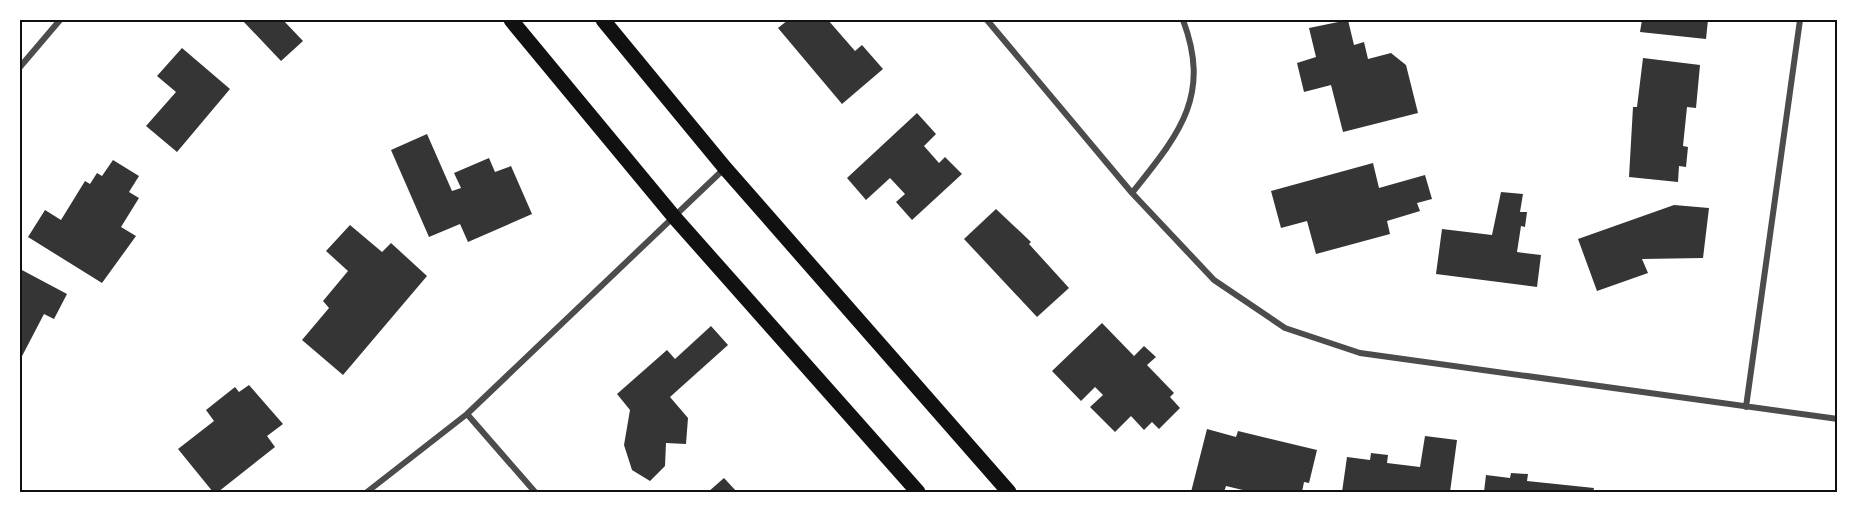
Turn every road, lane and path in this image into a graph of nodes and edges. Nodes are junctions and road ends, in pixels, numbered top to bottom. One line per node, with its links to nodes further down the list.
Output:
1 (60, 20): 7 (street)
2 (510, 20): 10 (main road)
3 (603, 20): 8 (main road)
4 (987, 20): 9 (street)
5 (1183, 20): 9 (street)
6 (1800, 20): 11 (street)
7 (20, 68)
8 (725, 168): 10 (street); 17 (main road)
9 (1132, 193): 11 (street)
10 (675, 218): 12 (street); 16 (main road)
11 (1746, 406): 13 (street)
12 (467, 414): 14 (street); 15 (street)
13 (1838, 419)
14 (367, 492)
15 (535, 492)
16 (918, 492)
17 (1009, 492)

